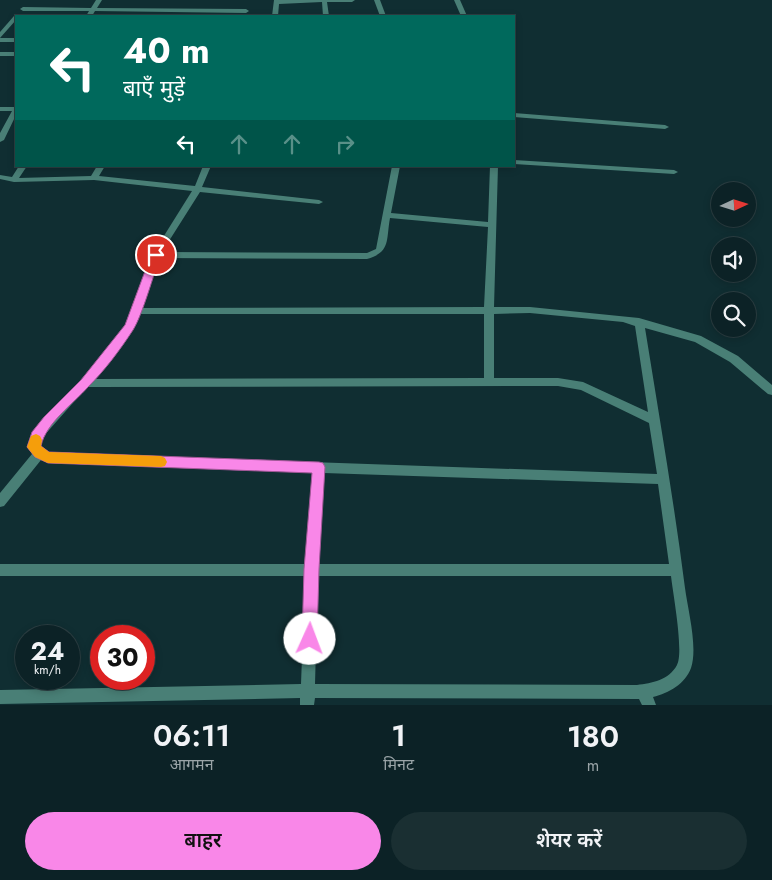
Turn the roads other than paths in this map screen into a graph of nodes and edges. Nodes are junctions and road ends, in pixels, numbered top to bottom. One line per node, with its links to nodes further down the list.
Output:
1 (29, 0): 8 (street)
2 (99, 0): 9 (street)
3 (324, 0): 4 (street); 7 (street); 14 (street)
4 (352, 0)
5 (377, 0): 15 (street)
6 (457, 0): 16 (street)
7 (276, 1): 13 (street)
8 (23, 9): 9 (street); 11 (street)
9 (94, 9): 10 (street); 12 (street)
10 (246, 11)
11 (17, 15)
12 (91, 15)
13 (275, 15)
14 (326, 15)
15 (383, 15)
16 (464, 15)
17 (15, 17): 18 (street)
18 (0, 37): 19 (street)
19 (15, 40)
20 (0, 54): 21 (street)
21 (15, 54)
22 (0, 109): 23 (street)
23 (15, 109)
24 (15, 111): 27 (street)
25 (515, 115): 26 (street)
26 (665, 126)
27 (0, 140)
28 (515, 162): 34 (street)
29 (22, 167): 37 (street)
30 (100, 167): 36 (street)
31 (207, 167): 38 (street)
32 (396, 167): 40 (street)
33 (494, 167): 41 (street)
34 (674, 172)
35 (0, 176): 37 (street)
36 (94, 178): 37 (street); 38 (street)
37 (14, 180)
38 (198, 188): 39 (street); 42 (street)
39 (320, 202)
40 (386, 215): 41 (street); 42 (street)
41 (492, 225): 43 (street)
42 (156, 255): 44 (street)
43 (489, 310): 44 (street); 45 (street); 46 (street)
44 (136, 311): 47 (street)
45 (639, 322): 48 (street); 49 (street)
46 (489, 382): 47 (street); 49 (street)
47 (85, 383): 50 (street)
48 (772, 391)
49 (654, 420): 52 (street)
50 (39, 454): 51 (street); 53 (street)
51 (319, 467): 52 (street); 54 (street)
52 (663, 479): 56 (street)
53 (0, 502)
54 (312, 569): 55 (street); 56 (street); 58 (street)
55 (0, 570)
56 (676, 570): 59 (street)
57 (0, 697): 58 (street)
58 (308, 698): 59 (street)
59 (647, 699)

